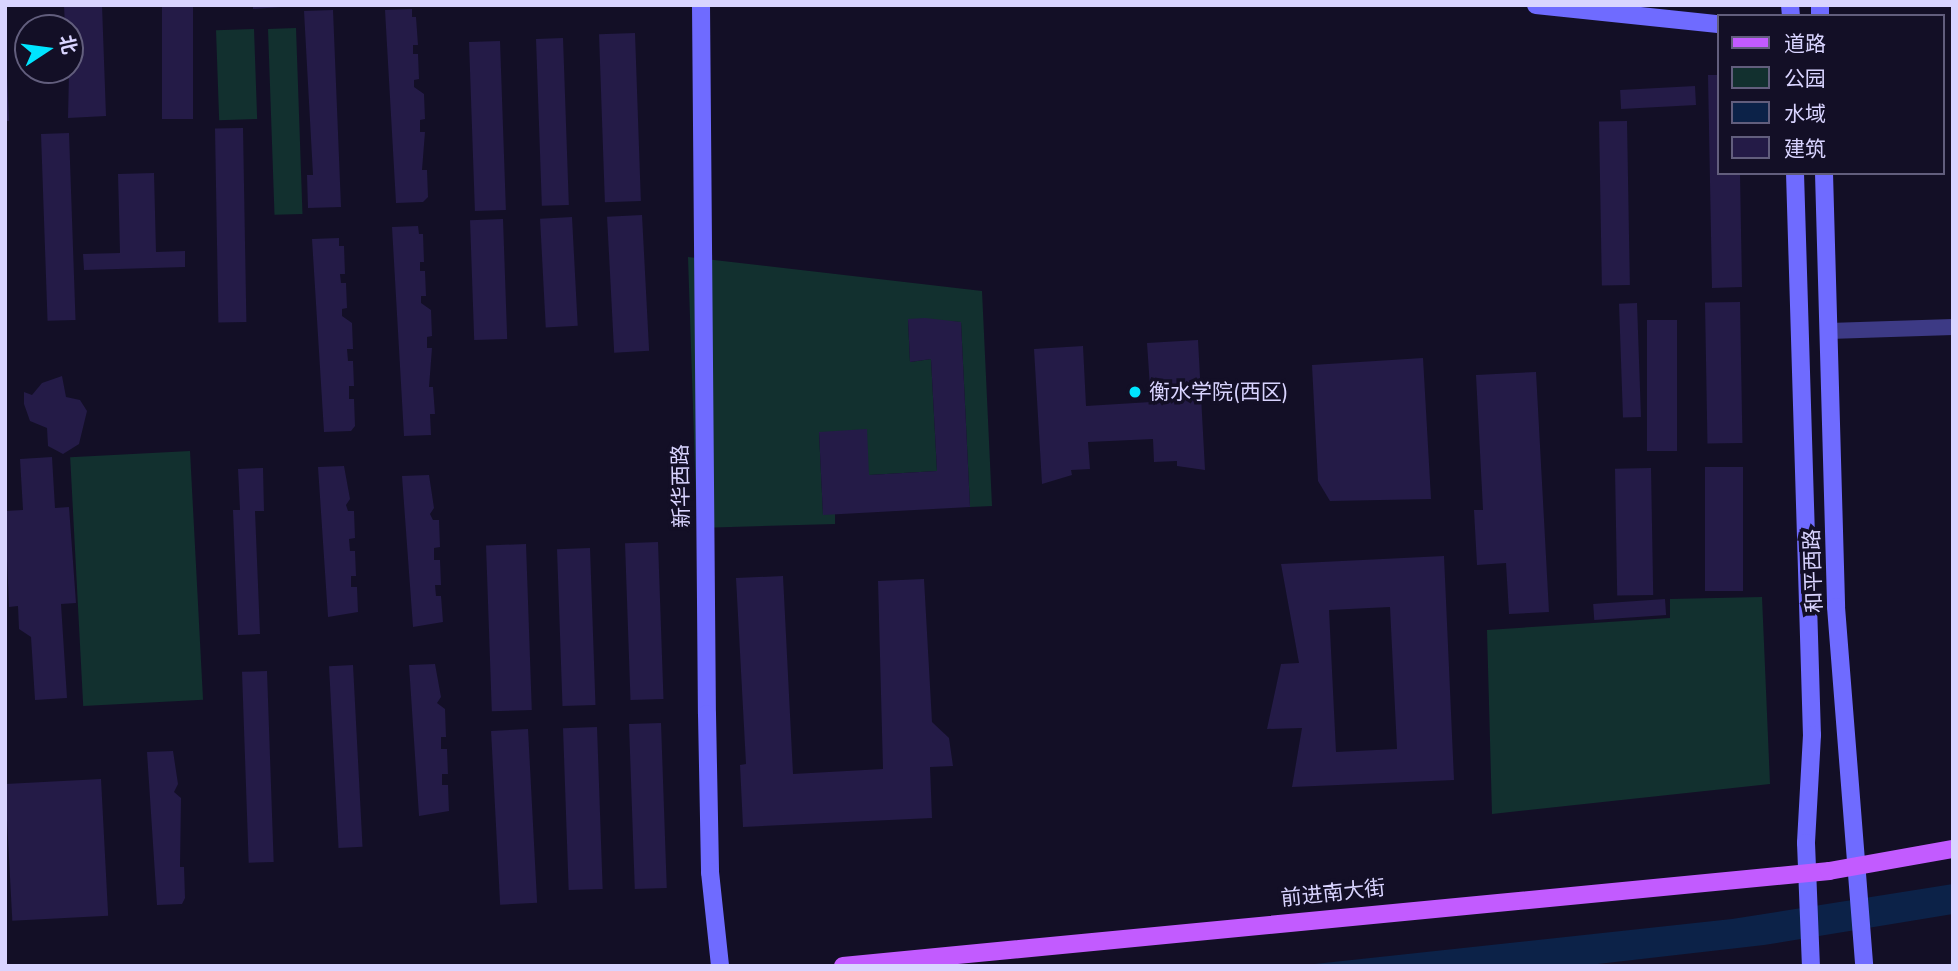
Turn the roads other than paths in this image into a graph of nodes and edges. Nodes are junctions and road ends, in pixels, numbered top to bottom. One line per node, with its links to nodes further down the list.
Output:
1 (701, 5): 13 (main road, 新华西路)
2 (1536, 5): 3 (main road)
3 (1716, 24)
4 (1795, 175): 10 (main road, 和平西路)
5 (1824, 175): 7 (main road, 和平西路)
6 (1953, 327): 7 (street)
7 (1829, 331): 9 (main road, 和平西路)
8 (1953, 849): 9 (main road, 前进南大街)
9 (1858, 866): 10 (main road, 前进南大街); 11 (main road, 和平西路)
10 (1807, 873): 12 (main road, 和平西路); 14 (main road, 前进南大街)
11 (1864, 960)
12 (1811, 963)
13 (720, 966)
14 (843, 966)

